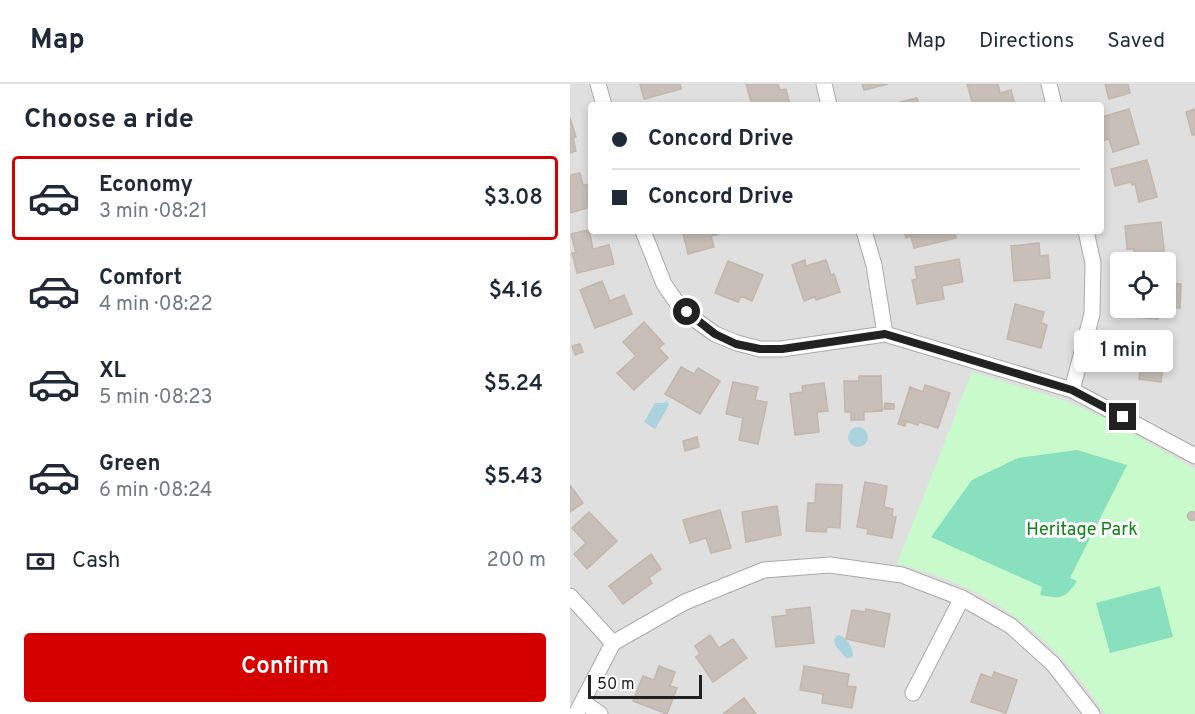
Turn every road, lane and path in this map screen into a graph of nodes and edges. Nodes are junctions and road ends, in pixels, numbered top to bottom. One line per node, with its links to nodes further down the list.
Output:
1 (598, 84): 4 (street)
2 (824, 84): 5 (street)
3 (1049, 84): 6 (street)
4 (603, 102)
5 (829, 102)
6 (1053, 102)
7 (644, 234): 10 (street)
8 (865, 234): 10 (street)
9 (1087, 234): 11 (street)
10 (885, 334): 11 (street)
11 (1072, 390): 12 (street)
12 (1195, 456)
13 (570, 596): 15 (street)
14 (962, 598): 15 (street); 16 (street); 19 (street)
15 (614, 643): 17 (street)
16 (913, 693)
17 (579, 708): 18 (street)
18 (600, 714)
19 (1092, 714)

